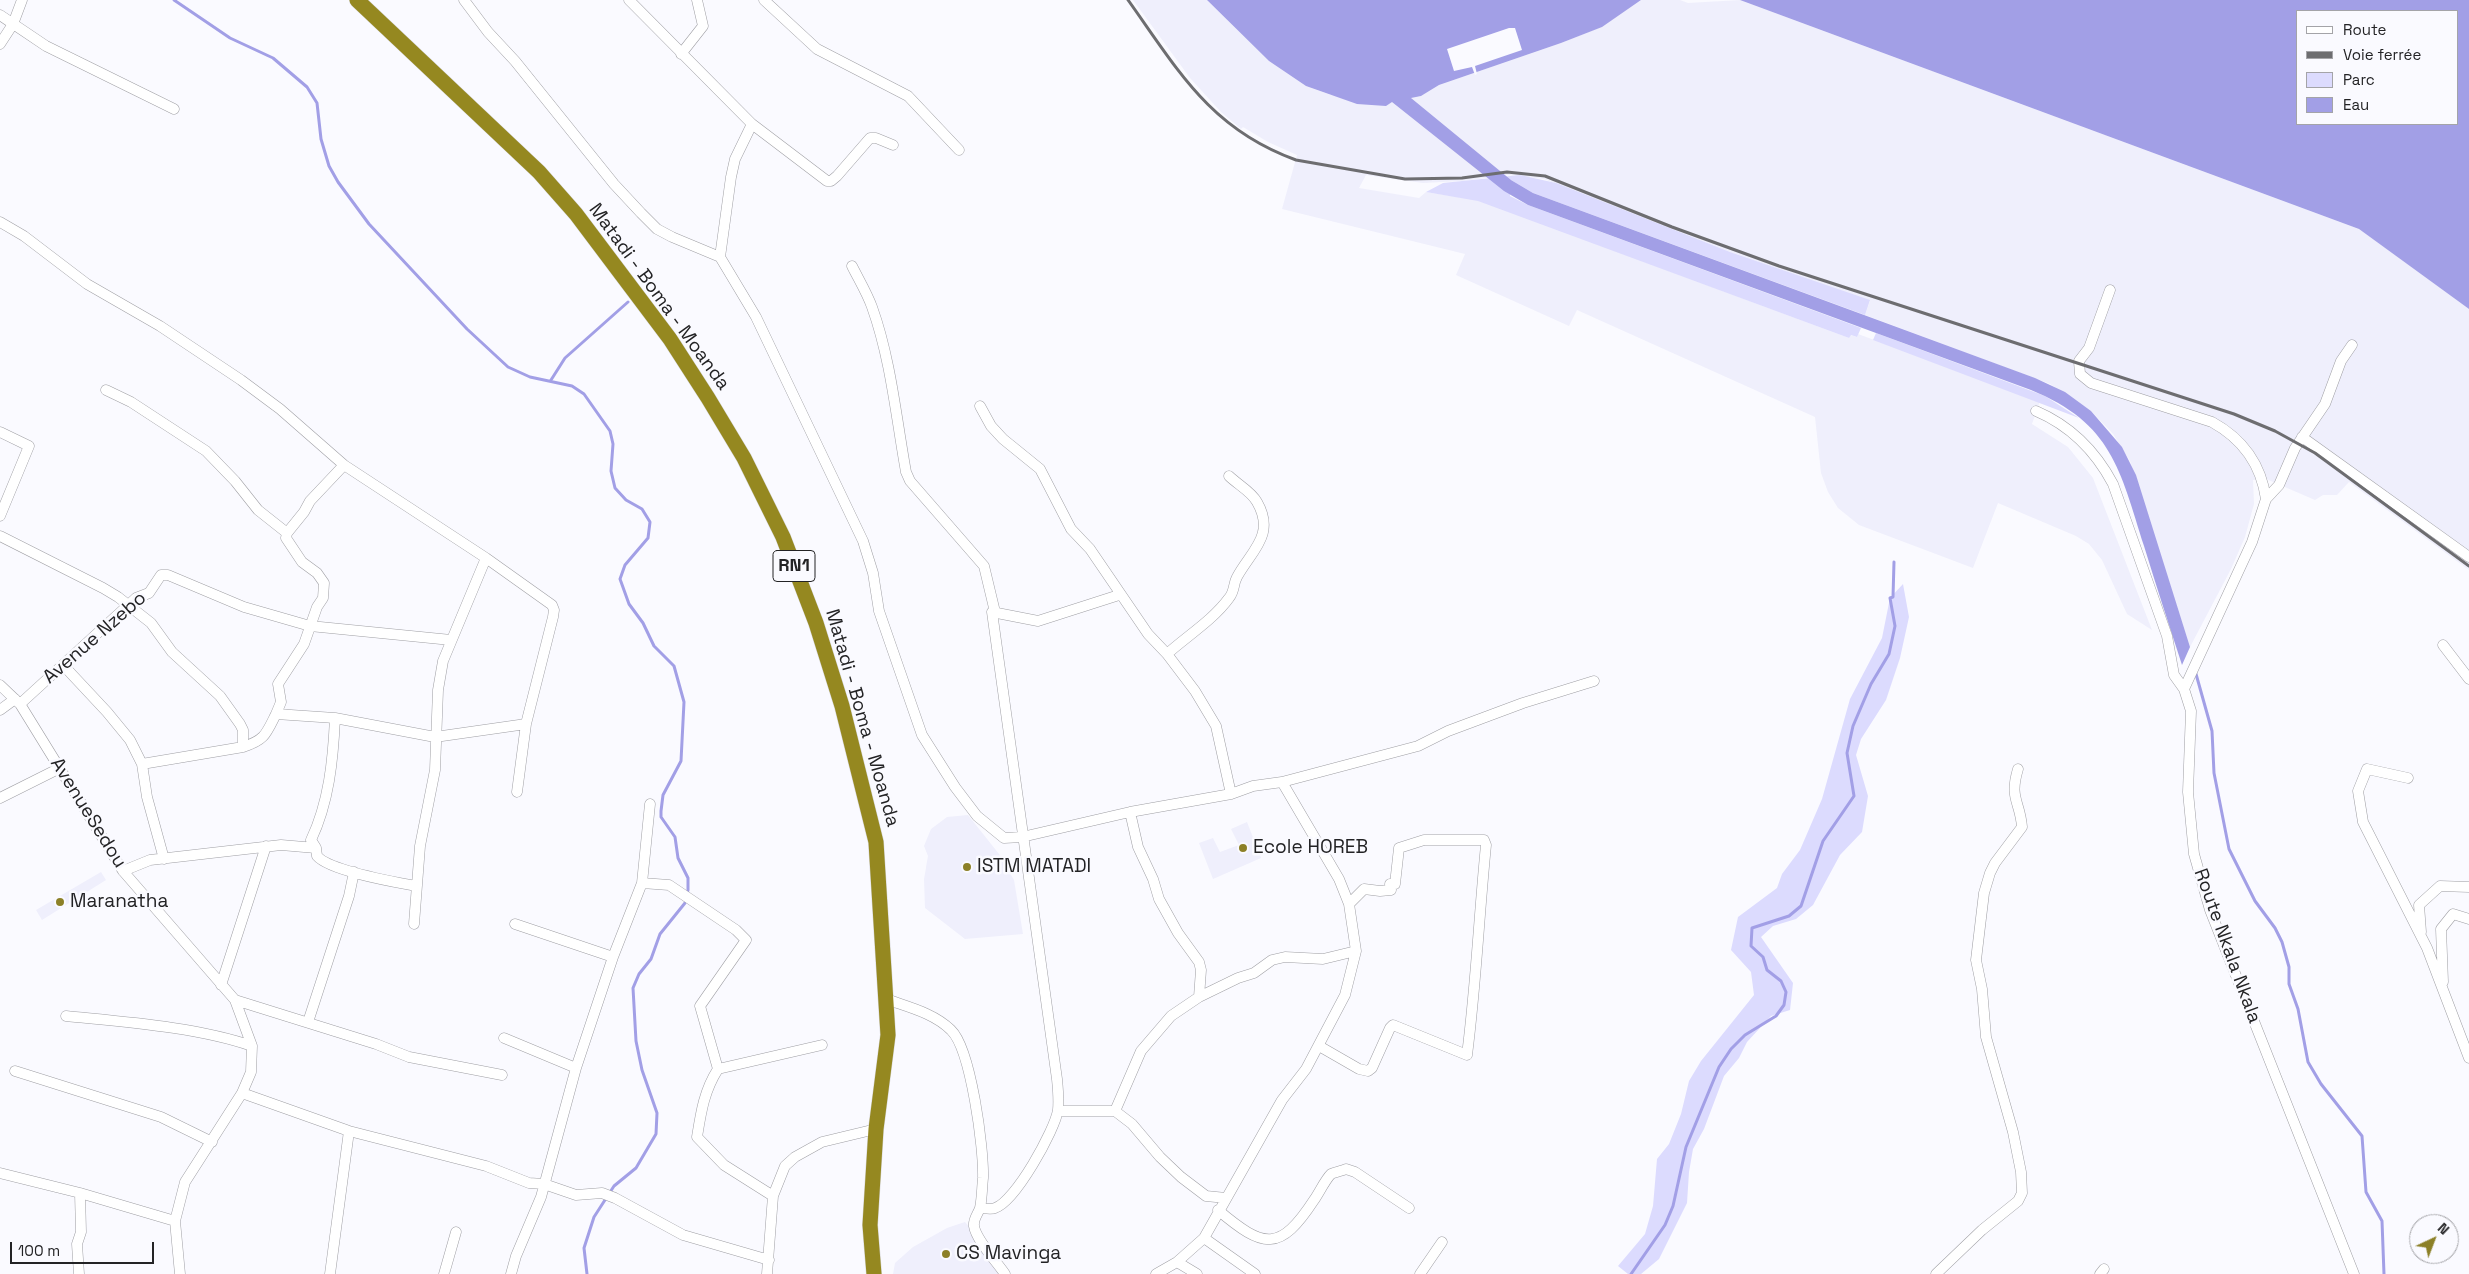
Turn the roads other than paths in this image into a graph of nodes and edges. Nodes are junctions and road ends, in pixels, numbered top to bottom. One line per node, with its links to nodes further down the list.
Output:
1 (22, 0): 8 (street)
2 (357, 0): 81 (highway, Matadi - Boma - Moanda / RN1)
3 (464, 0): 16 (street)
4 (629, 0): 10 (street)
5 (697, 0): 10 (street)
6 (764, 0): 14 (street)
7 (0, 15): 8 (street)
8 (12, 24): 9 (street); 11 (street)
9 (0, 44)
10 (681, 54): 12 (street)
11 (174, 109)
12 (752, 124): 13 (street); 16 (street)
13 (894, 145)
14 (959, 150)
15 (0, 222): 25 (street)
16 (720, 257): 62 (street)
17 (852, 266): 35 (street)
18 (2110, 290): 27 (street)
19 (2352, 345): 24 (street)
20 (106, 390): 29 (street)
21 (980, 406): 33 (street)
22 (2036, 411): 44 (street, Route Nkala Nkala)
23 (0, 432): 28 (street)
24 (2302, 437): 27 (street); 31 (street)
25 (344, 465): 29 (street); 32 (street)
26 (1229, 476): 39 (street)
27 (2266, 499): 44 (street)
28 (0, 516)
29 (287, 533): 36 (street)
30 (0, 536): 34 (street)
31 (2469, 557)
32 (486, 558): 37 (street); 49 (street)
33 (1119, 595): 35 (street); 39 (street)
34 (129, 606): 36 (street, Avenue Nzebo); 40 (street, Avenue Nzebo); 51 (street)
35 (992, 612): 62 (street)
36 (310, 626): 37 (street); 47 (street)
37 (450, 640): 50 (street)
38 (2443, 645): 41 (street)
39 (1167, 654): 58 (street)
40 (64, 666): 45 (street, Avenue Nzebo); 52 (street)
41 (2469, 679)
42 (1594, 681): 56 (street)
43 (0, 684): 45 (street, AvenueSedou)
44 (2184, 690): 127 (street, Route Nkala Nkala)
45 (17, 702): 46 (street, Avenue Nzebo); 53 (street, AvenueSedou)
46 (0, 710)
47 (276, 714): 48 (street); 51 (street)
48 (335, 718): 50 (street); 64 (street)
49 (526, 724): 50 (street); 57 (street)
50 (435, 737): 69 (street)
51 (243, 748): 52 (street)
52 (142, 764): 65 (street)
53 (60, 768): 59 (street); 66 (street, AvenueSedou)
54 (2018, 769): 114 (street)
55 (2408, 778): 75 (street)
56 (1282, 782): 58 (street); 71 (street)
57 (517, 792)
58 (1232, 794): 61 (street)
59 (0, 798)
60 (650, 804): 68 (street)
61 (1130, 812): 62 (street); 80 (street)
62 (1022, 837): 96 (street)
63 (266, 846): 64 (street); 65 (street); 78 (street)
64 (316, 848): 67 (street)
65 (164, 859): 66 (street)
66 (123, 871): 78 (street, AvenueSedou)
67 (354, 872): 69 (street); 84 (street)
68 (642, 883): 77 (street); 91 (street)
69 (416, 886): 73 (street)
70 (2469, 887): 75 (street)
71 (1349, 904): 76 (street); 88 (street)
72 (2469, 918): 79 (street)
73 (414, 924)
74 (516, 924): 77 (street)
75 (2422, 938): 79 (street)
76 (1356, 951): 80 (street); 88 (street)
77 (613, 957): 90 (street)
78 (221, 985): 82 (street, AvenueSedou)
79 (2443, 991): 89 (street)
80 (1199, 997): 95 (street)
81 (886, 999): 97 (highway, Matadi - Boma - Moanda / RN1); 105 (street)
82 (236, 1000): 84 (street); 87 (street, AvenueSedou)
83 (66, 1016): 87 (street)
84 (308, 1022): 93 (street)
85 (504, 1038): 90 (street)
86 (822, 1045): 91 (street)
87 (252, 1046): 94 (street, AvenueSedou)
88 (1319, 1046): 104 (street)
89 (2469, 1058)
90 (576, 1068): 101 (street)
91 (718, 1069): 103 (street)
92 (15, 1071): 99 (street)
93 (502, 1076)
94 (242, 1093): 98 (street); 99 (street, AvenueSedou)
95 (1115, 1111): 96 (street); 104 (street)
96 (1058, 1112): 105 (street)
97 (876, 1129): 103 (street); 121 (highway, Matadi - Boma - Moanda / RN1)
98 (349, 1131): 101 (street); 117 (street)
99 (212, 1142): 108 (street, AvenueSedou)
100 (0, 1173): 102 (street)
101 (544, 1184): 112 (street); 119 (street)
102 (80, 1193): 108 (street); 115 (street)
103 (773, 1196): 112 (street)
104 (1226, 1198): 107 (street)
105 (980, 1208): 122 (street)
106 (1409, 1208): 107 (street)
107 (1218, 1210): 110 (street)
108 (175, 1221): 116 (street, AvenueSedou)
109 (456, 1232): 118 (street)
110 (1204, 1238): 113 (street); 125 (street)
111 (1442, 1242): 126 (street)
112 (769, 1260): 120 (street)
113 (1177, 1262): 123 (street); 124 (street)
114 (1938, 1273)
115 (79, 1274)
116 (180, 1274)
117 (330, 1274)
118 (444, 1274)
119 (511, 1274)
120 (767, 1274)
121 (874, 1274)
122 (1005, 1274)
123 (1156, 1274)
124 (1197, 1274)
125 (1256, 1274)
126 (1420, 1274)
127 (2354, 1274)

